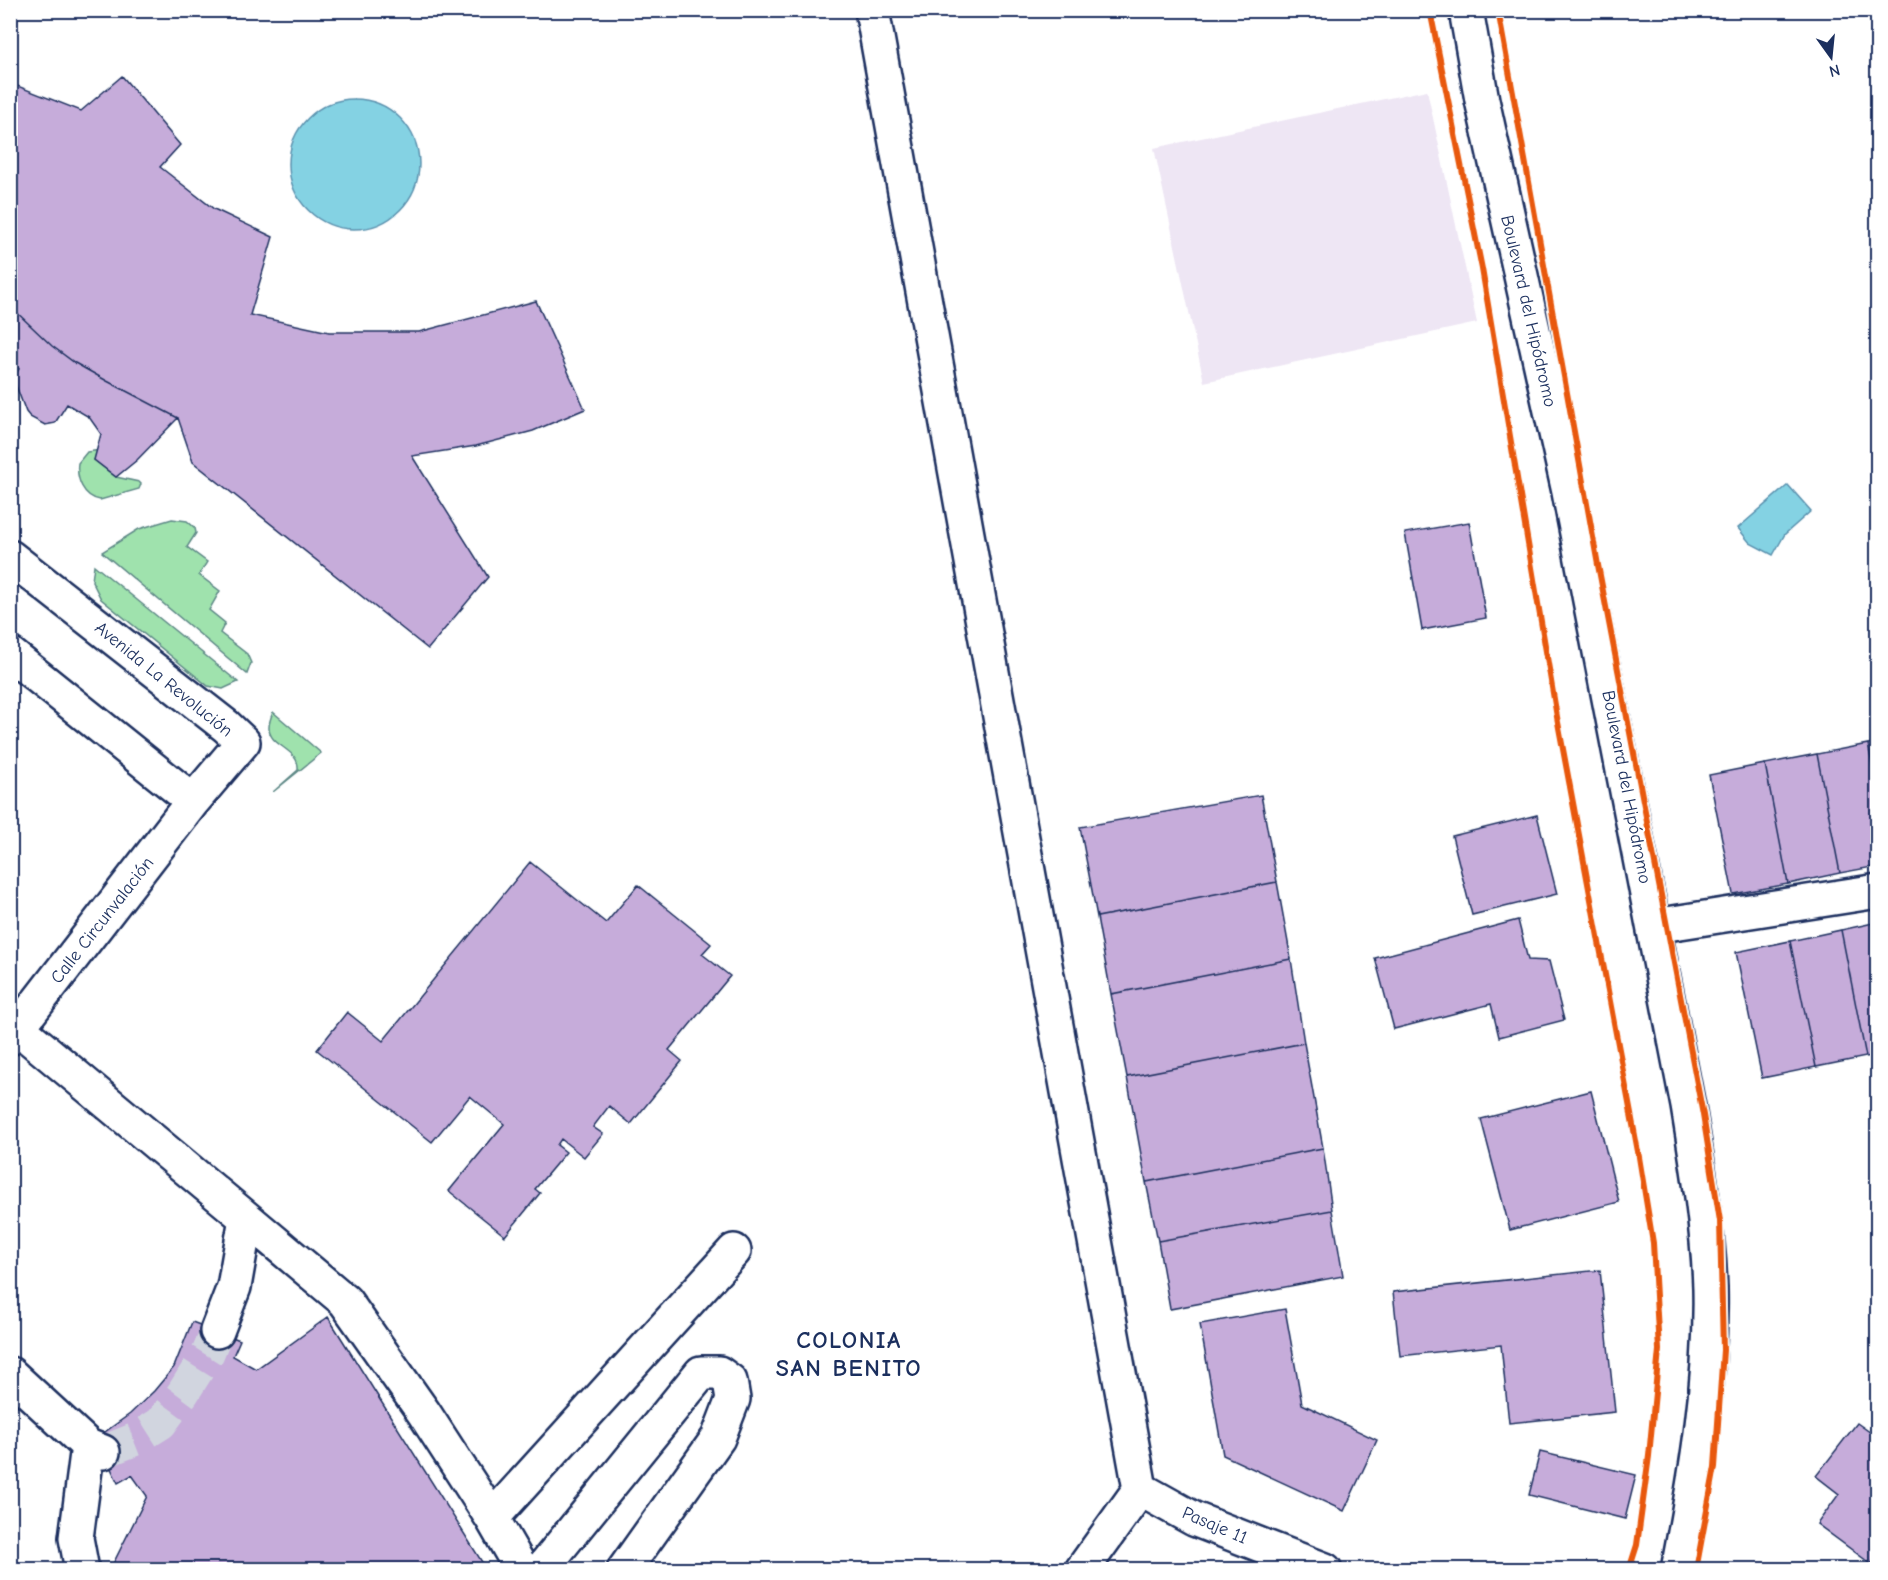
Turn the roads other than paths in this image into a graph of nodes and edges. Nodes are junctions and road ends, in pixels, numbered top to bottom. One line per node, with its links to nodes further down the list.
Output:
1 (872, 10): 13 (street)
2 (1466, 10): 7 (street, Boulevard del Hipódromo)
3 (10, 557): 5 (street, Avenida La Revolución)
4 (10, 654): 5 (street)
5 (193, 801): 8 (street, Calle Circunvalación)
6 (1878, 891): 7 (street)
7 (1654, 926): 21 (street, Boulevard del Hipódromo)
8 (14, 1033): 9 (street)
9 (246, 1218): 11 (street); 14 (street)
10 (734, 1251): 14 (street)
11 (217, 1331)
12 (10, 1374): 15 (street)
13 (1140, 1489): 19 (street); 20 (street, Pasaje 11)
14 (492, 1518): 16 (street)
15 (82, 1569)
16 (522, 1569)
17 (541, 1569): 18 (street)
18 (624, 1569)
19 (1082, 1569)
20 (1326, 1569)
21 (1678, 1569)

